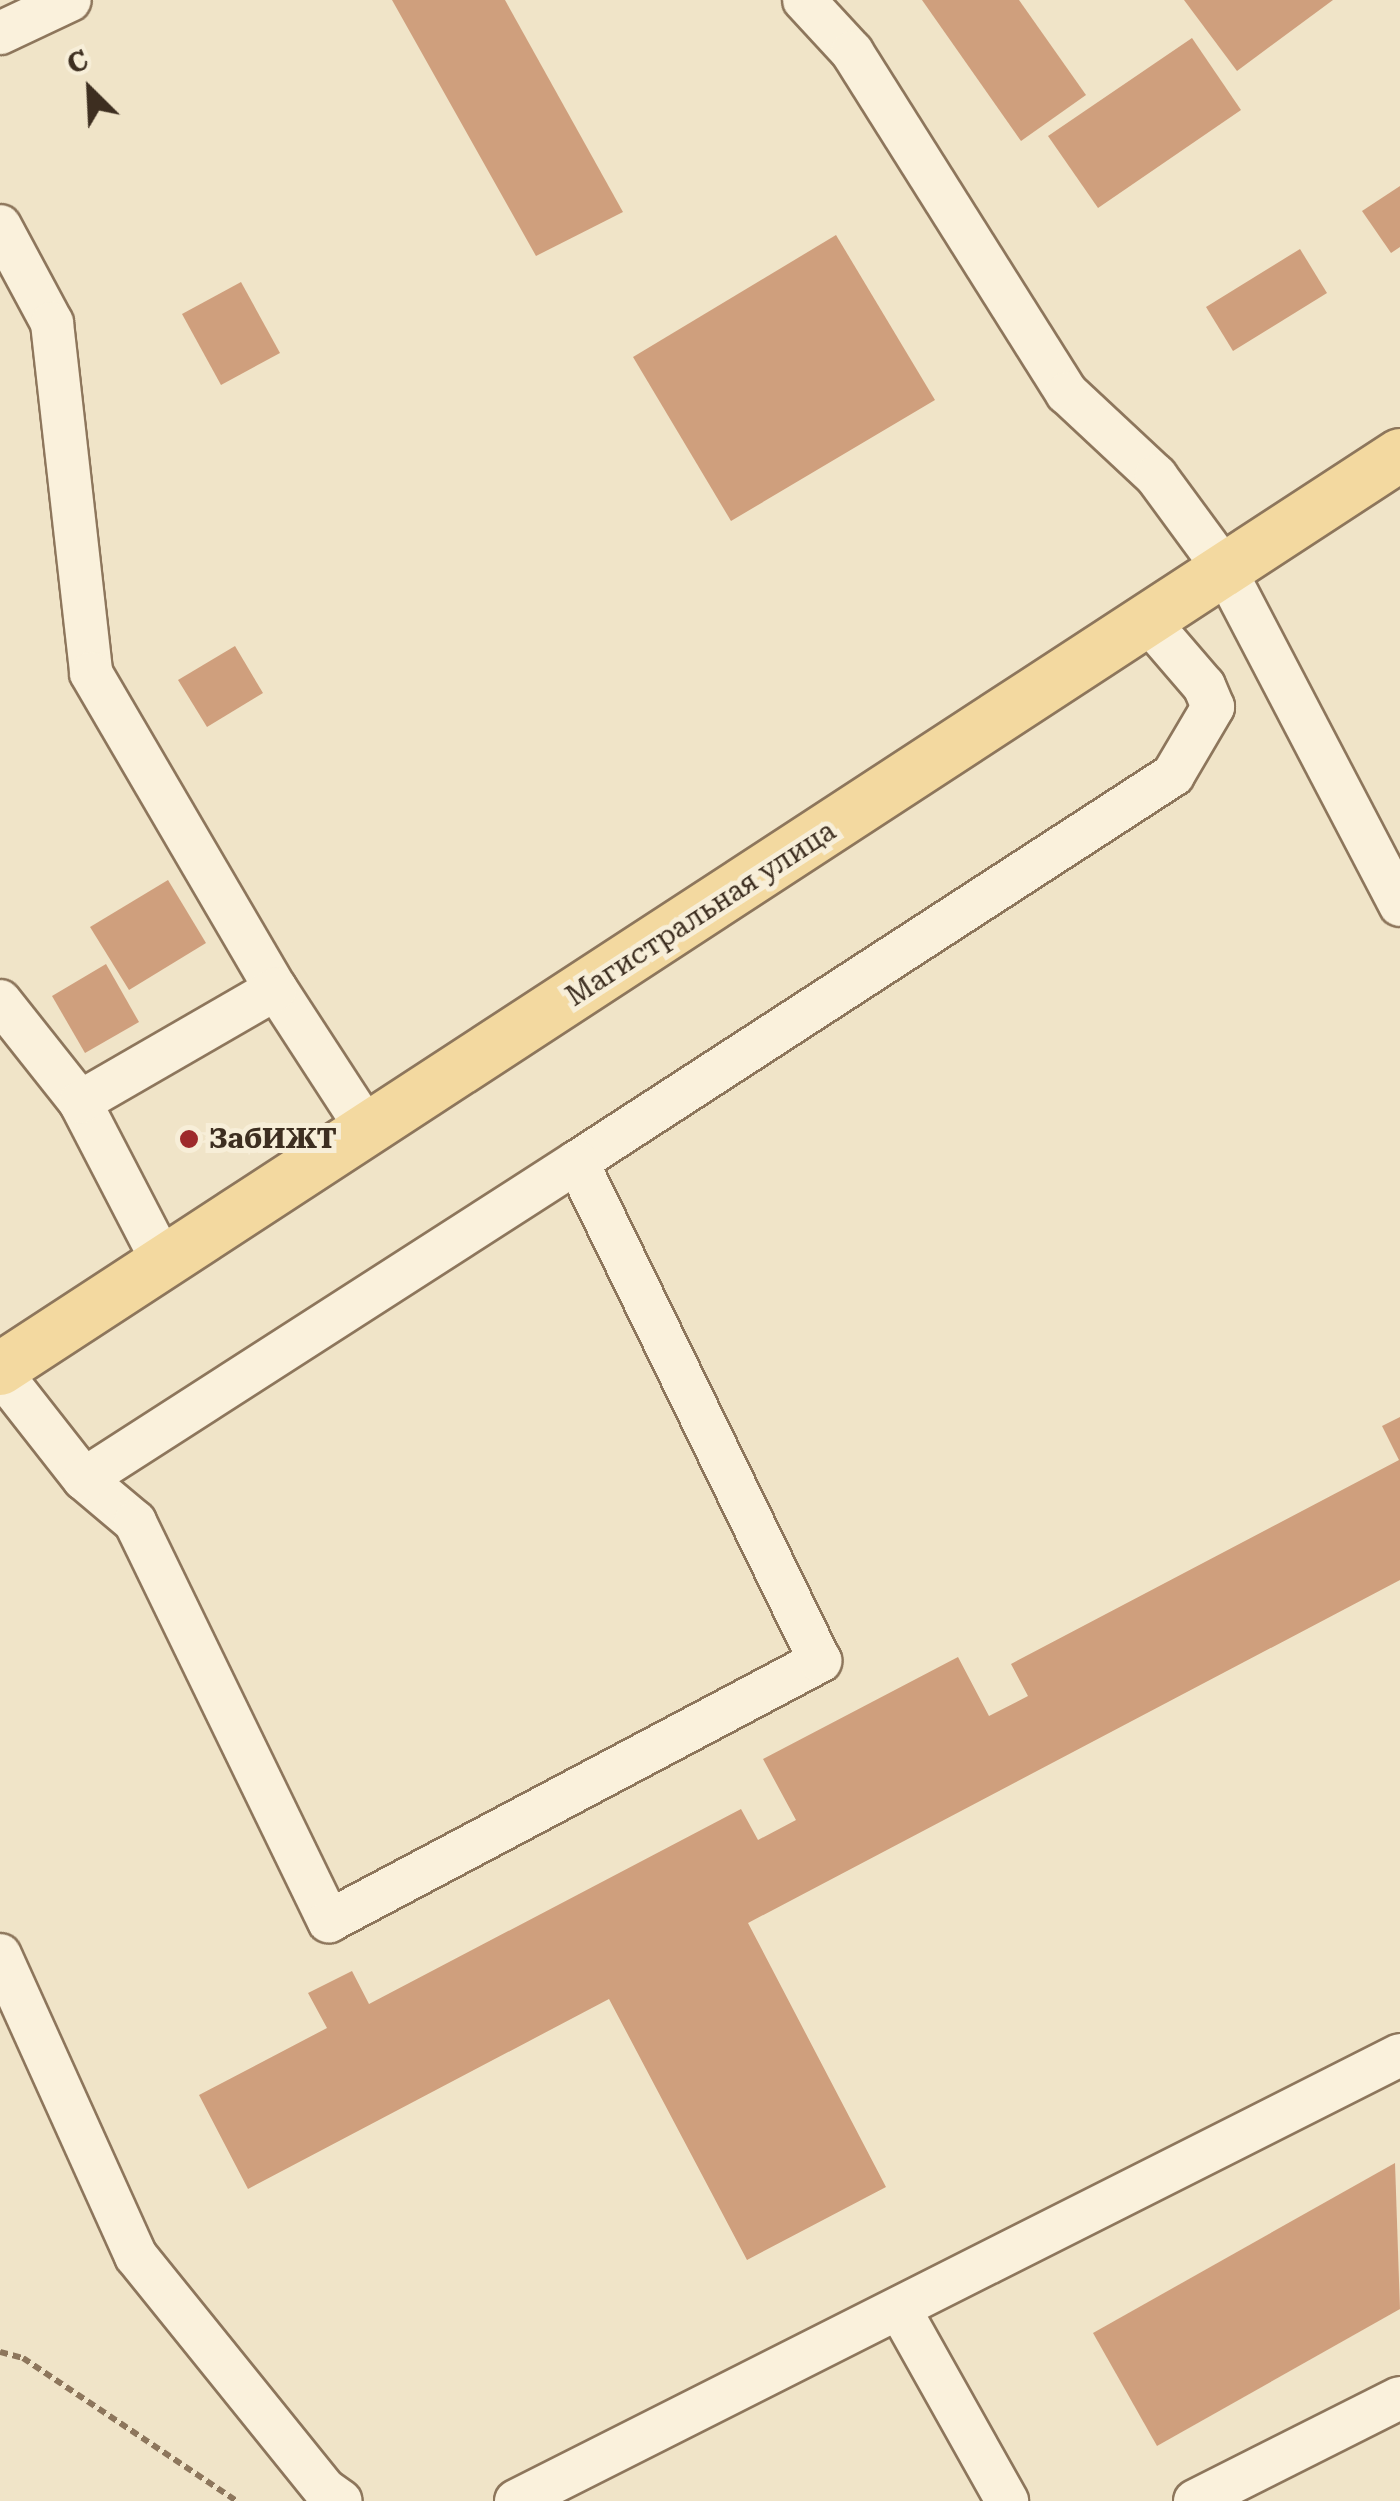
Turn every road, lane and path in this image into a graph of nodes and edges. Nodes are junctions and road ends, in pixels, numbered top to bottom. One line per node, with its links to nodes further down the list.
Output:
1 (70, 0): 3 (street)
2 (804, 0): 6 (street)
3 (0, 32)
4 (0, 226): 9 (street)
5 (1400, 455): 6 (main road, Магистральная улица)
6 (1225, 570): 7 (main road, Магистральная улица); 8 (street)
7 (1148, 621): 12 (main road, Магистральная улица); 13 (street)
8 (1400, 905)
9 (276, 990): 11 (street); 12 (street)
10 (0, 1001): 11 (street)
11 (80, 1102): 14 (street)
12 (369, 1132): 14 (main road, Магистральная улица)
13 (577, 1162): 16 (street); 16 (street)
14 (164, 1264): 15 (main road, Магистральная улица)
15 (0, 1370): 16 (street)
16 (84, 1479)
17 (0, 1955): 22 (street)
18 (1400, 2055): 19 (street)
19 (900, 2310): 24 (street); 25 (street)
20 (0, 2352): 23 (path)
21 (1400, 2398): 26 (street)
22 (333, 2496)
23 (237, 2501)
24 (516, 2501)
25 (1006, 2501)
26 (1195, 2501)

